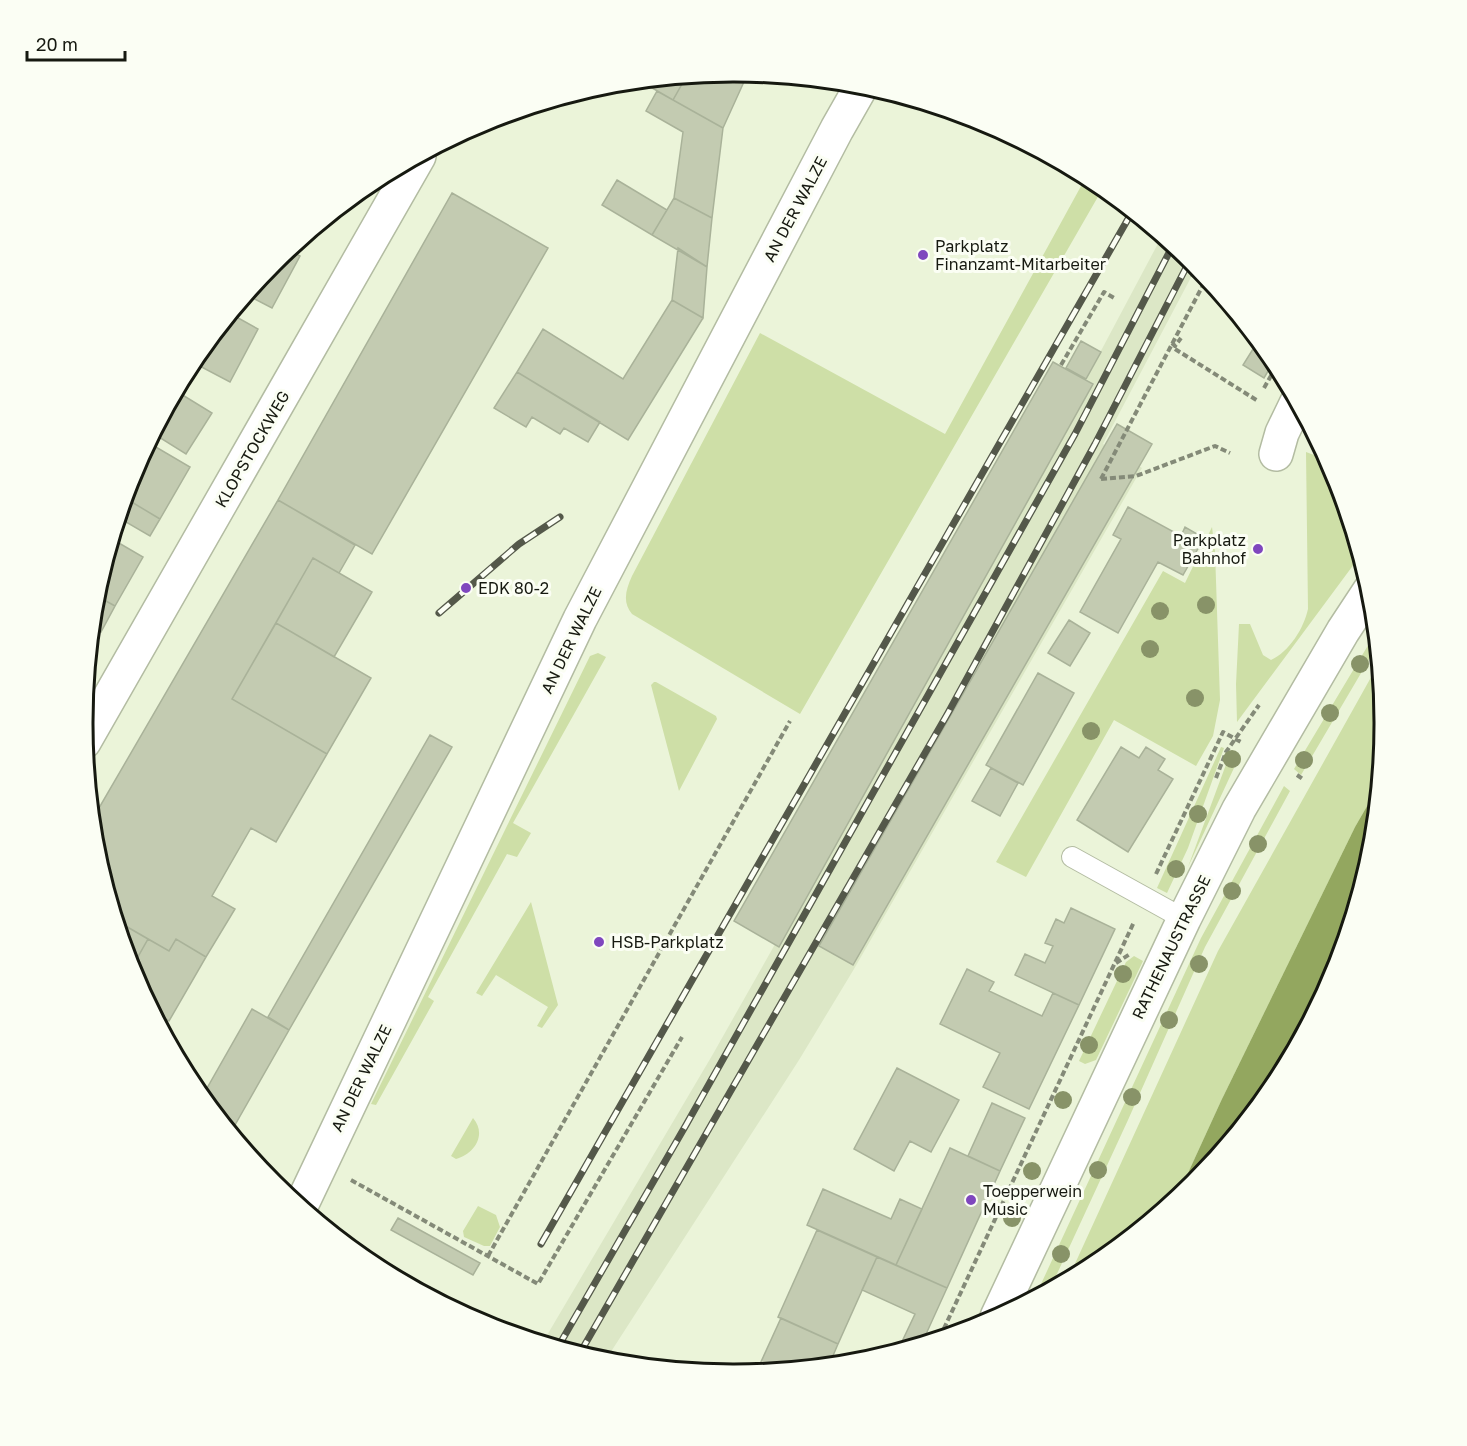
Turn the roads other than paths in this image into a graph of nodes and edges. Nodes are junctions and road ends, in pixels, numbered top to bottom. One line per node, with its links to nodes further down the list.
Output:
1 (856, 95): 9 (street, AN DER WALZE)
2 (412, 169): 6 (street, KLOPSTOCKWEG)
3 (1292, 411): 4 (street)
4 (1276, 454)
5 (1363, 601): 8 (street, RATHENAUSTRASSE)
6 (93, 726)
7 (1072, 857): 8 (lane)
8 (1184, 919): 10 (street, RATHENAUSTRASSE)
9 (304, 1199)
10 (1003, 1303)

